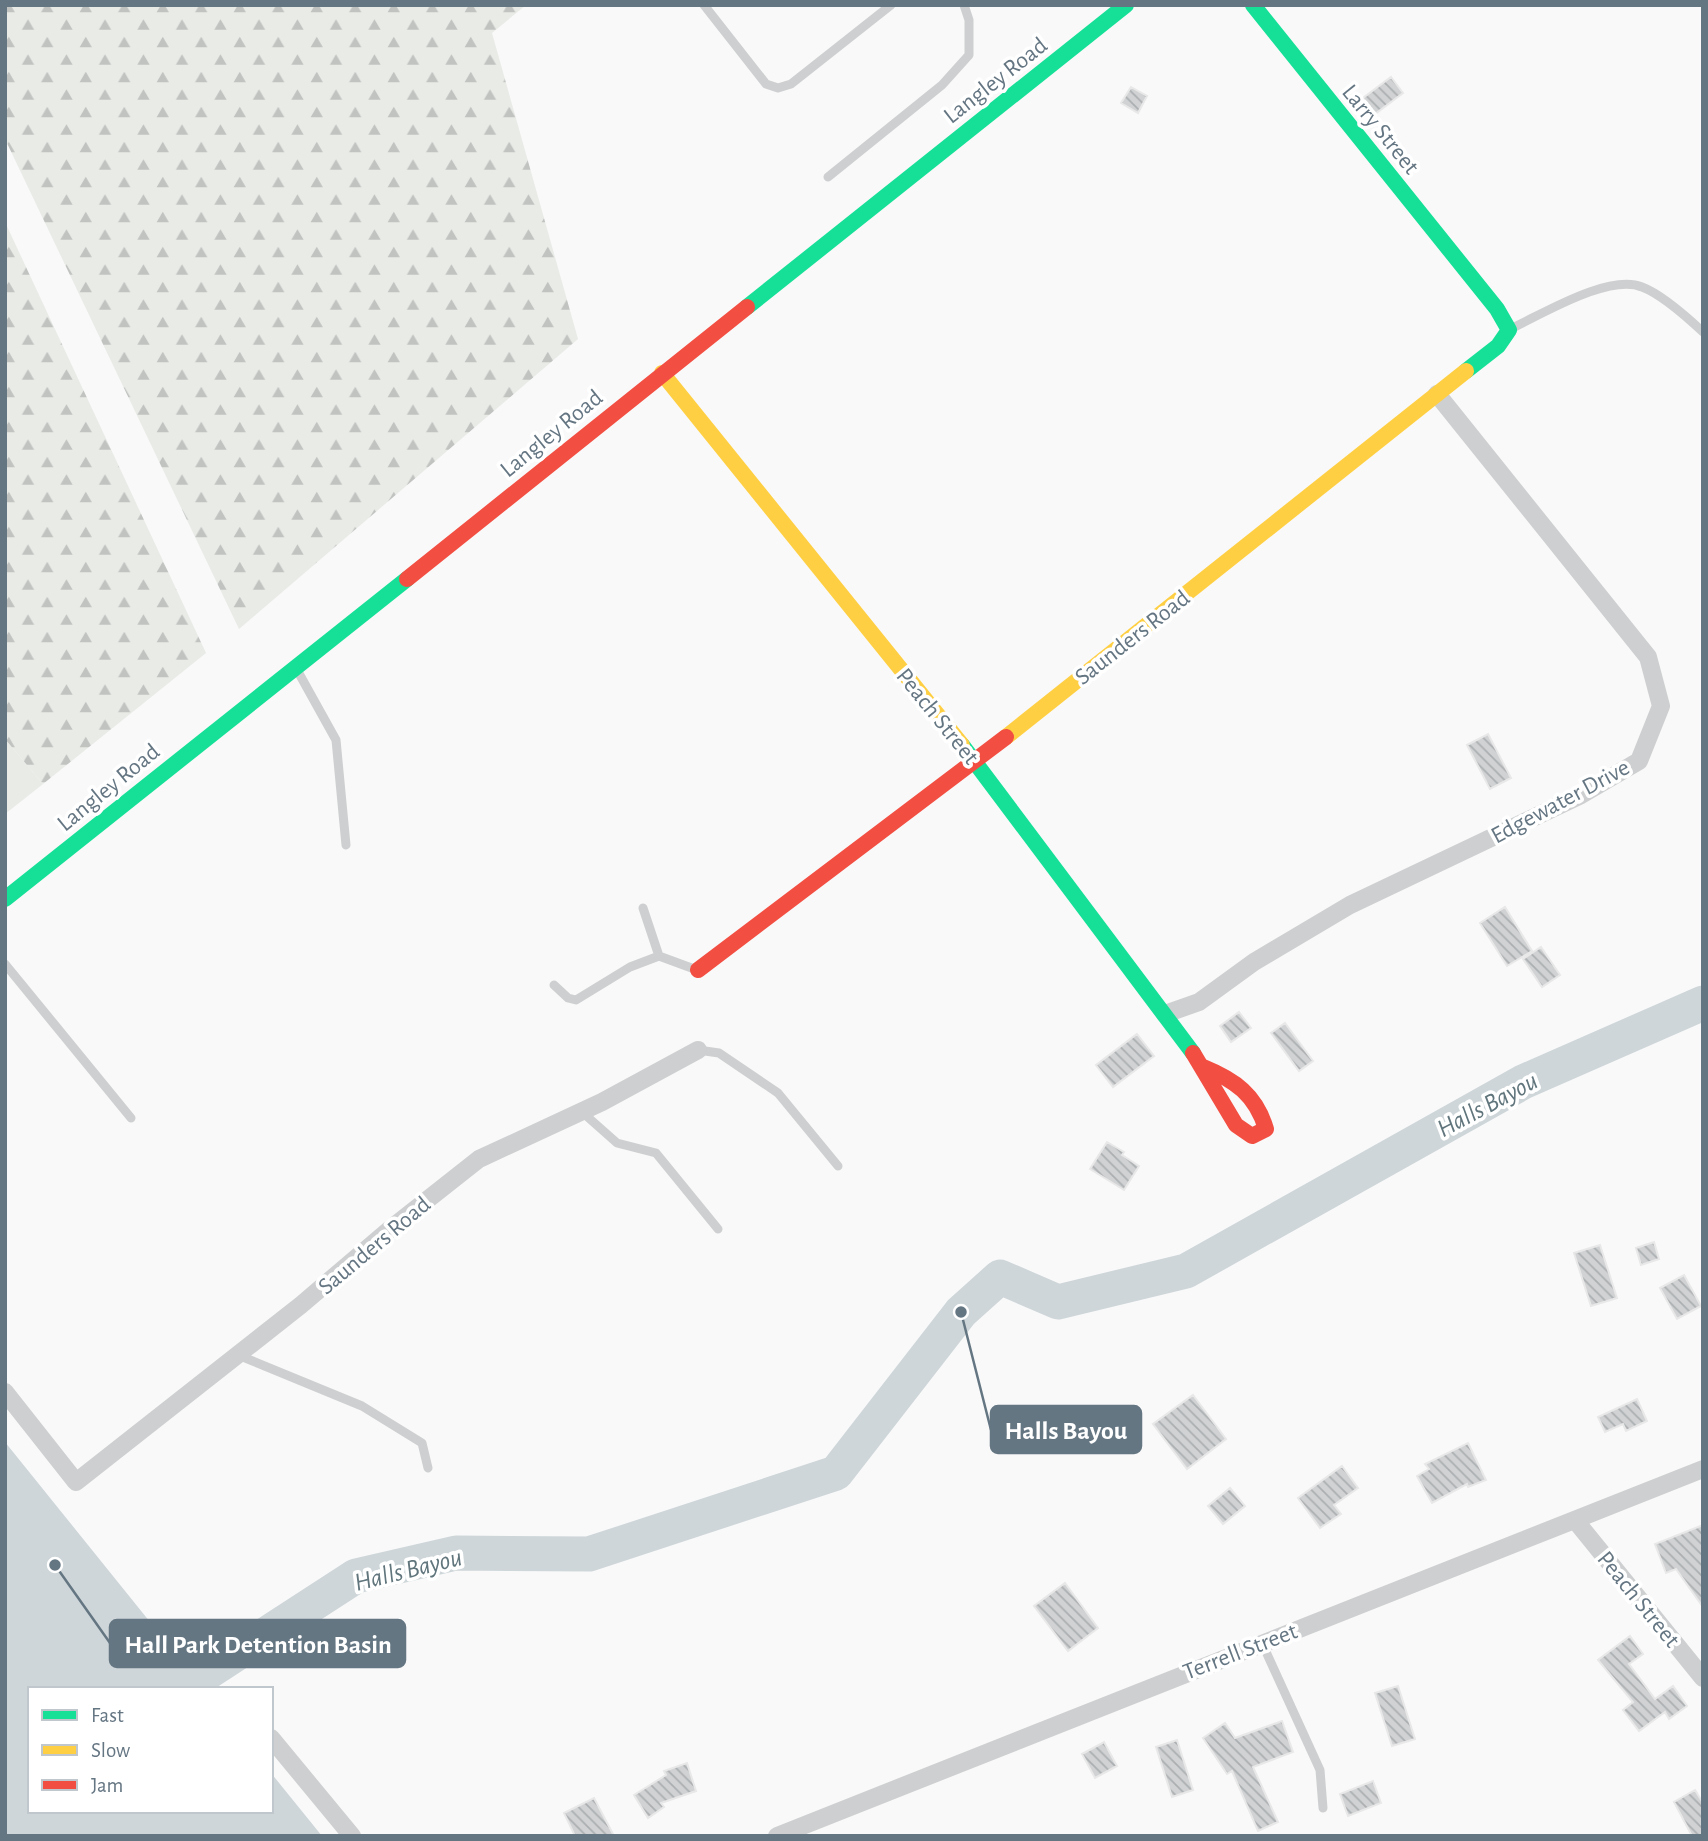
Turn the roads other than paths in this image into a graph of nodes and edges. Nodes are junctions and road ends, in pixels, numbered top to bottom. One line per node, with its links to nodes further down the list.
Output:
1 (704, 5): 2 (lane)
2 (891, 5)
3 (964, 5): 6 (lane)
4 (1126, 5): 9 (street, Langley Road)
5 (1253, 5): 7 (street, Larry Street)
6 (828, 177)
7 (1509, 330): 8 (lane); 10 (street, Saunders Road)
8 (1703, 332)
9 (662, 373): 11 (street, Langley Road); 12 (street, Peach Street)
10 (1437, 394): 12 (street, Saunders Road); 20 (street, Edgewater Drive)
11 (295, 667): 13 (lane); 14 (street, Langley Road)
12 (975, 761): 18 (street, Saunders Road); 20 (street, Peach Street)
13 (346, 845)
14 (5, 899)
15 (643, 908): 16 (lane)
16 (659, 956): 18 (lane); 19 (lane)
17 (5, 964): 24 (lane)
18 (698, 970)
19 (554, 985)
20 (1165, 1014): 22 (street, Peach Street)
21 (698, 1050): 23 (street, Saunders Road); 25 (lane)
22 (1203, 1067)
23 (582, 1112): 26 (lane); 27 (street, Saunders Road)
24 (131, 1118)
25 (838, 1166)
26 (718, 1229)
27 (238, 1355): 28 (street, Saunders Road); 29 (lane)
28 (5, 1392)
29 (428, 1468)
30 (1703, 1469): 31 (street, Terrell Street)
31 (1575, 1520): 32 (street, Terrell Street); 33 (street, Peach Street)
32 (1262, 1643): 35 (lane); 37 (street, Terrell Street)
33 (1703, 1678)
34 (273, 1740): 36 (street)
35 (1323, 1808)
36 (352, 1836)
37 (777, 1836)

